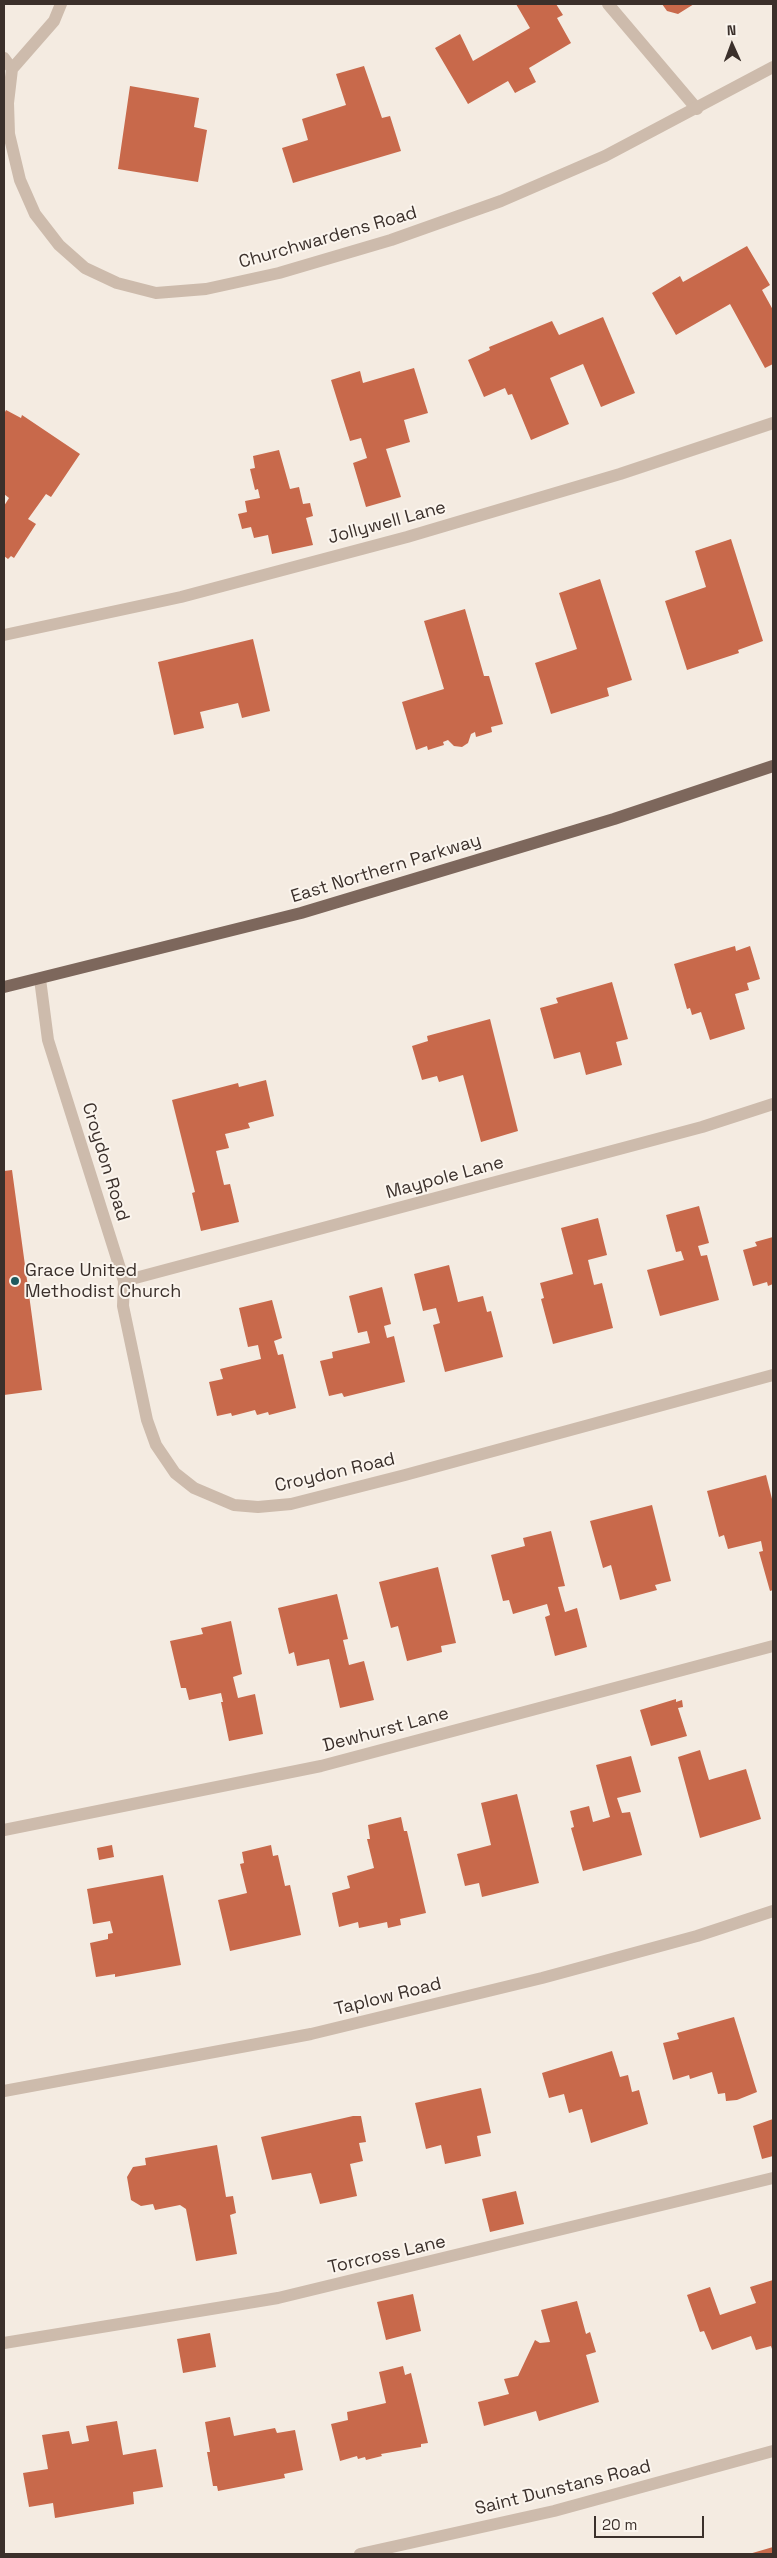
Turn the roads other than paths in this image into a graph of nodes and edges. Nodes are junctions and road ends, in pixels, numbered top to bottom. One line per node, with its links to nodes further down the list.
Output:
1 (61, 4): 5 (street)
2 (608, 4): 6 (street)
3 (4, 58): 5 (street)
4 (773, 67): 6 (street, Churchwardens Road)
5 (12, 69): 6 (street, Churchwardens Road)
6 (697, 109)
7 (773, 423): 8 (street, Jollywell Lane)
8 (4, 635)
9 (773, 766): 10 (main road, East Northern Parkway)
10 (40, 979): 11 (main road, East Northern Parkway); 13 (street, Croydon Road)
11 (4, 987)
12 (773, 1104): 13 (street, Maypole Lane)
13 (124, 1282): 14 (street, Croydon Road)
14 (773, 1375)
15 (773, 1646): 16 (street, Dewhurst Lane)
16 (4, 1830)
17 (773, 1911): 18 (street, Taplow Road)
18 (4, 2090)
19 (773, 2178): 20 (street, Torcross Lane)
20 (4, 2343)
21 (773, 2451): 22 (street, Saint Dunstans Road)
22 (360, 2554)

